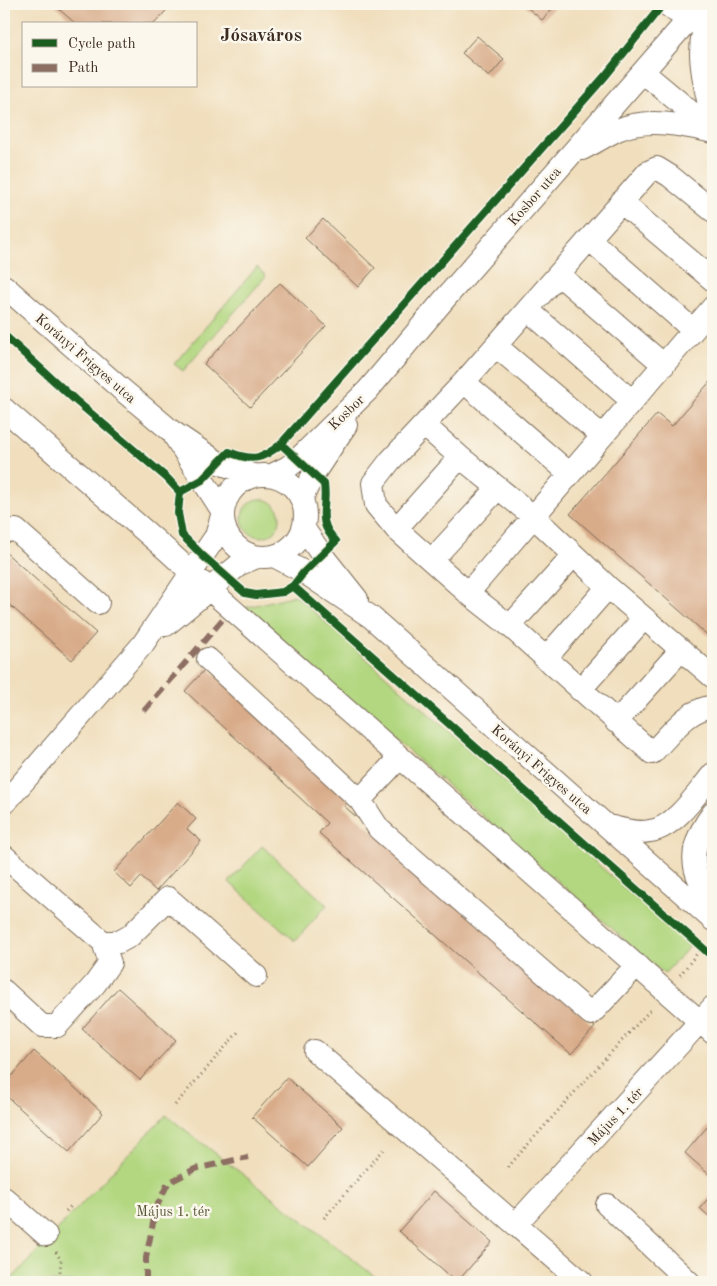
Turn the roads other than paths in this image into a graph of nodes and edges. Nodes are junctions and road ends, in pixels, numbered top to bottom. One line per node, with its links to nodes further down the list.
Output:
1 (666, 4): 3 (street)
2 (711, 4): 5 (street)
3 (695, 12): 4 (street, Kosbor utca)
4 (643, 72): 6 (street); 7 (street, Kosbor utca)
5 (713, 122)
6 (713, 131): 7 (street)
7 (570, 155): 20 (street, Kosbor utca)
8 (621, 202): 9 (street); 10 (street); 12 (street)
9 (713, 211)
10 (589, 239): 11 (street); 16 (street)
11 (559, 275): 15 (street); 18 (street)
12 (713, 280)
13 (4, 286): 24 (street, Korányi Frigyes utca)
14 (713, 307): 16 (street)
15 (528, 310): 17 (street); 21 (street)
16 (693, 330): 18 (street)
17 (496, 346): 19 (street); 25 (street)
18 (664, 365): 21 (street)
19 (464, 382): 23 (street); 27 (street)
20 (368, 390): 28 (street, Kosbor); 30 (street, Kosbor)
21 (632, 401): 25 (street)
22 (4, 409): 39 (street)
23 (424, 425): 26 (street); 34 (street)
24 (170, 430): 28 (street, Korányi Frigyes utca); 31 (street, Korányi Frigyes utca)
25 (602, 436): 27 (street)
26 (460, 457): 29 (street); 34 (street)
27 (570, 474): 32 (street)
28 (264, 475): 30 (street); 31 (street)
29 (498, 488): 32 (street); 38 (street)
30 (302, 498): 33 (street)
31 (223, 512): 37 (street); 39 (street)
32 (534, 517): 36 (street); 42 (street)
33 (304, 528): 37 (street); 44 (street, Korányi Frigyes utca)
34 (396, 530): 38 (street)
35 (4, 531): 43 (street)
36 (574, 555): 40 (street); 46 (street)
37 (266, 557): 41 (street); 44 (street, Korányi Frigyes utca)
38 (432, 560): 42 (street)
39 (192, 573): 41 (street); 47 (street)
40 (608, 587): 45 (street); 49 (street)
41 (209, 589): 47 (street); 55 (street)
42 (468, 593): 46 (street)
43 (98, 603)
44 (371, 617): 60 (street, Korányi Frigyes utca)
45 (644, 618): 48 (street); 52 (street)
46 (510, 626): 49 (street)
47 (143, 644): 58 (street)
48 (681, 650): 51 (street); 54 (street)
49 (544, 658): 52 (street)
50 (208, 659): 57 (street)
51 (713, 677)
52 (580, 690): 54 (street)
53 (713, 707): 54 (street)
54 (616, 722)
55 (400, 756): 57 (street); 65 (street)
56 (713, 774): 60 (street)
57 (360, 800): 65 (street)
58 (4, 804)
59 (713, 813): 62 (street)
60 (607, 826): 63 (street, Korányi Frigyes utca)
61 (4, 856): 64 (street)
62 (713, 895)
63 (713, 920)
64 (103, 942): 66 (street); 67 (street)
65 (637, 965): 68 (street)
66 (256, 976)
67 (4, 991)
68 (709, 1021): 72 (street, Május 1. tér)
69 (315, 1051): 72 (street)
70 (4, 1198): 73 (street)
71 (607, 1205): 75 (street)
72 (516, 1224): 74 (street)
73 (46, 1235)
74 (582, 1282)
75 (689, 1282)

